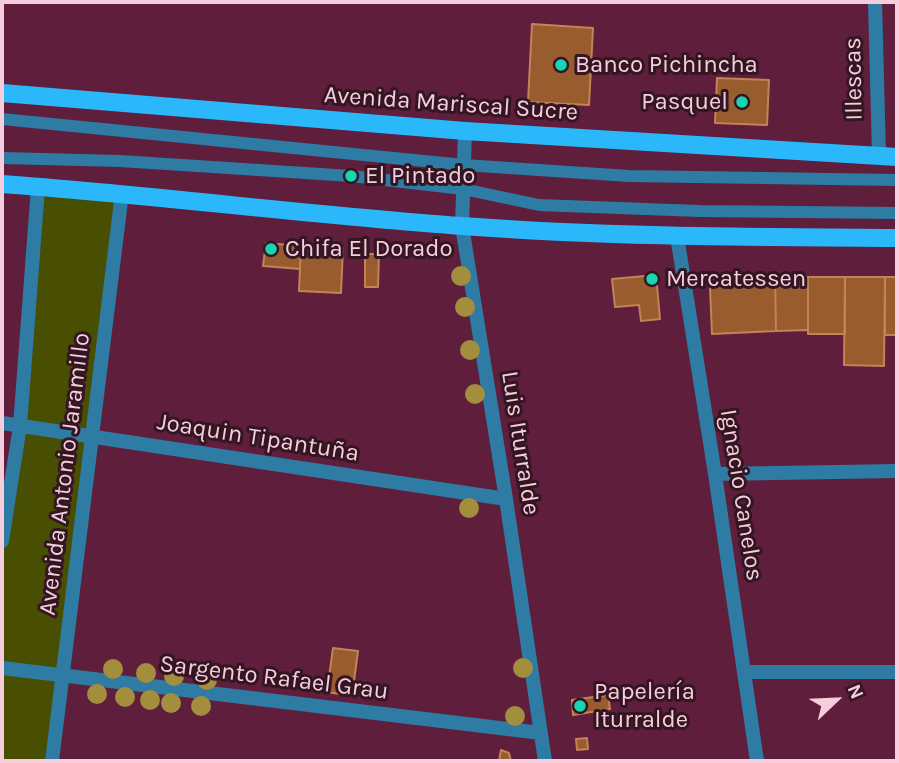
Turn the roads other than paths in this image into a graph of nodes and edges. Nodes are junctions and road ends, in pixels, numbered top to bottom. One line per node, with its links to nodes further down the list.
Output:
1 (875, 2): 5 (street, Illescas)
2 (2, 93): 4 (main road, Avenida Mariscal Sucre)
3 (2, 119): 7 (lane)
4 (465, 131): 5 (main road, Avenida Mariscal Sucre); 7 (street, Luis Iturralde)
5 (888, 156)
6 (2, 158): 11 (lane)
7 (464, 165): 8 (lane); 11 (street, Luis Iturralde)
8 (897, 180)
9 (2, 184): 10 (main road)
10 (38, 187): 12 (main road); 18 (street, Avenida Antonio Jaramillo)
11 (463, 189): 13 (lane); 14 (street, Luis Iturralde)
12 (122, 193): 14 (main road); 19 (street, Avenida Antonio Jaramillo)
13 (897, 213)
14 (462, 226): 15 (main road); 22 (street, Luis Iturralde)
15 (677, 236): 16 (main road); 21 (street, Ignacio Canelos)
16 (897, 238)
17 (2, 423): 18 (street, Joaquin Tipantuña)
18 (20, 426): 19 (street, Joaquin Tipantuña); 23 (street, Avenida Antonio Jaramillo)
19 (92, 436): 22 (street, Joaquin Tipantuña); 27 (street, Avenida Antonio Jaramillo)
20 (897, 471): 21 (street)
21 (715, 474): 25 (street, Ignacio Canelos)
22 (506, 499): 28 (street, Luis Iturralde)
23 (2, 541)
24 (2, 667): 27 (street, Sargento Rafael Grau)
25 (744, 672): 26 (street); 31 (street, Ignacio Canelos)
26 (897, 672)
27 (64, 676): 28 (street, Sargento Rafael Grau); 29 (street, Avenida Antonio Jaramillo)
28 (541, 733): 30 (street, Luis Iturralde)
29 (52, 761)
30 (545, 761)
31 (757, 761)

